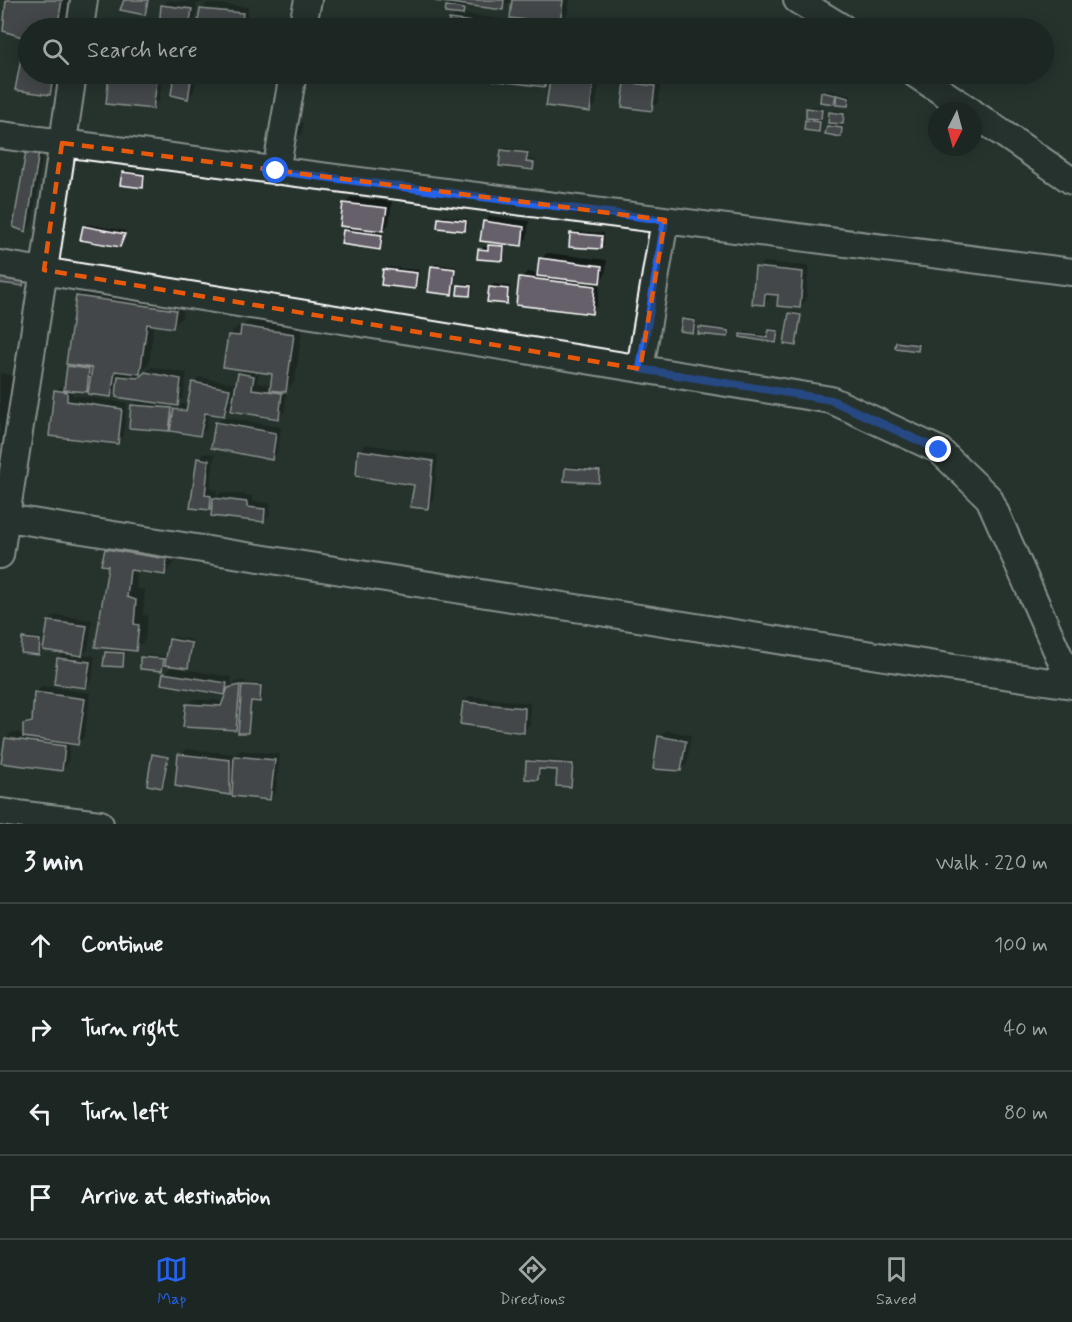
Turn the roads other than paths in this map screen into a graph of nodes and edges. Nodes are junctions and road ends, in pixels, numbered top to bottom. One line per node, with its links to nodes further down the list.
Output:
1 (84, 0): 4 (street)
2 (308, 0): 5 (street)
3 (797, 0): 6 (street)
4 (81, 18)
5 (304, 18)
6 (827, 18)
7 (71, 84): 13 (street)
8 (291, 84): 14 (street)
9 (930, 84): 10 (street)
10 (957, 102)
11 (982, 119): 15 (street)
12 (0, 135): 13 (street)
13 (62, 143): 14 (street); 18 (street)
14 (276, 171): 16 (street)
15 (1072, 181)
16 (665, 220): 19 (street); 20 (street)
17 (0, 264): 18 (street)
18 (44, 270): 20 (street); 21 (street)
19 (1072, 272)
20 (640, 369): 23 (street)
21 (3, 518): 22 (street); 23 (street)
22 (0, 555)
23 (1072, 685)
24 (0, 812): 25 (street)
25 (100, 824)

